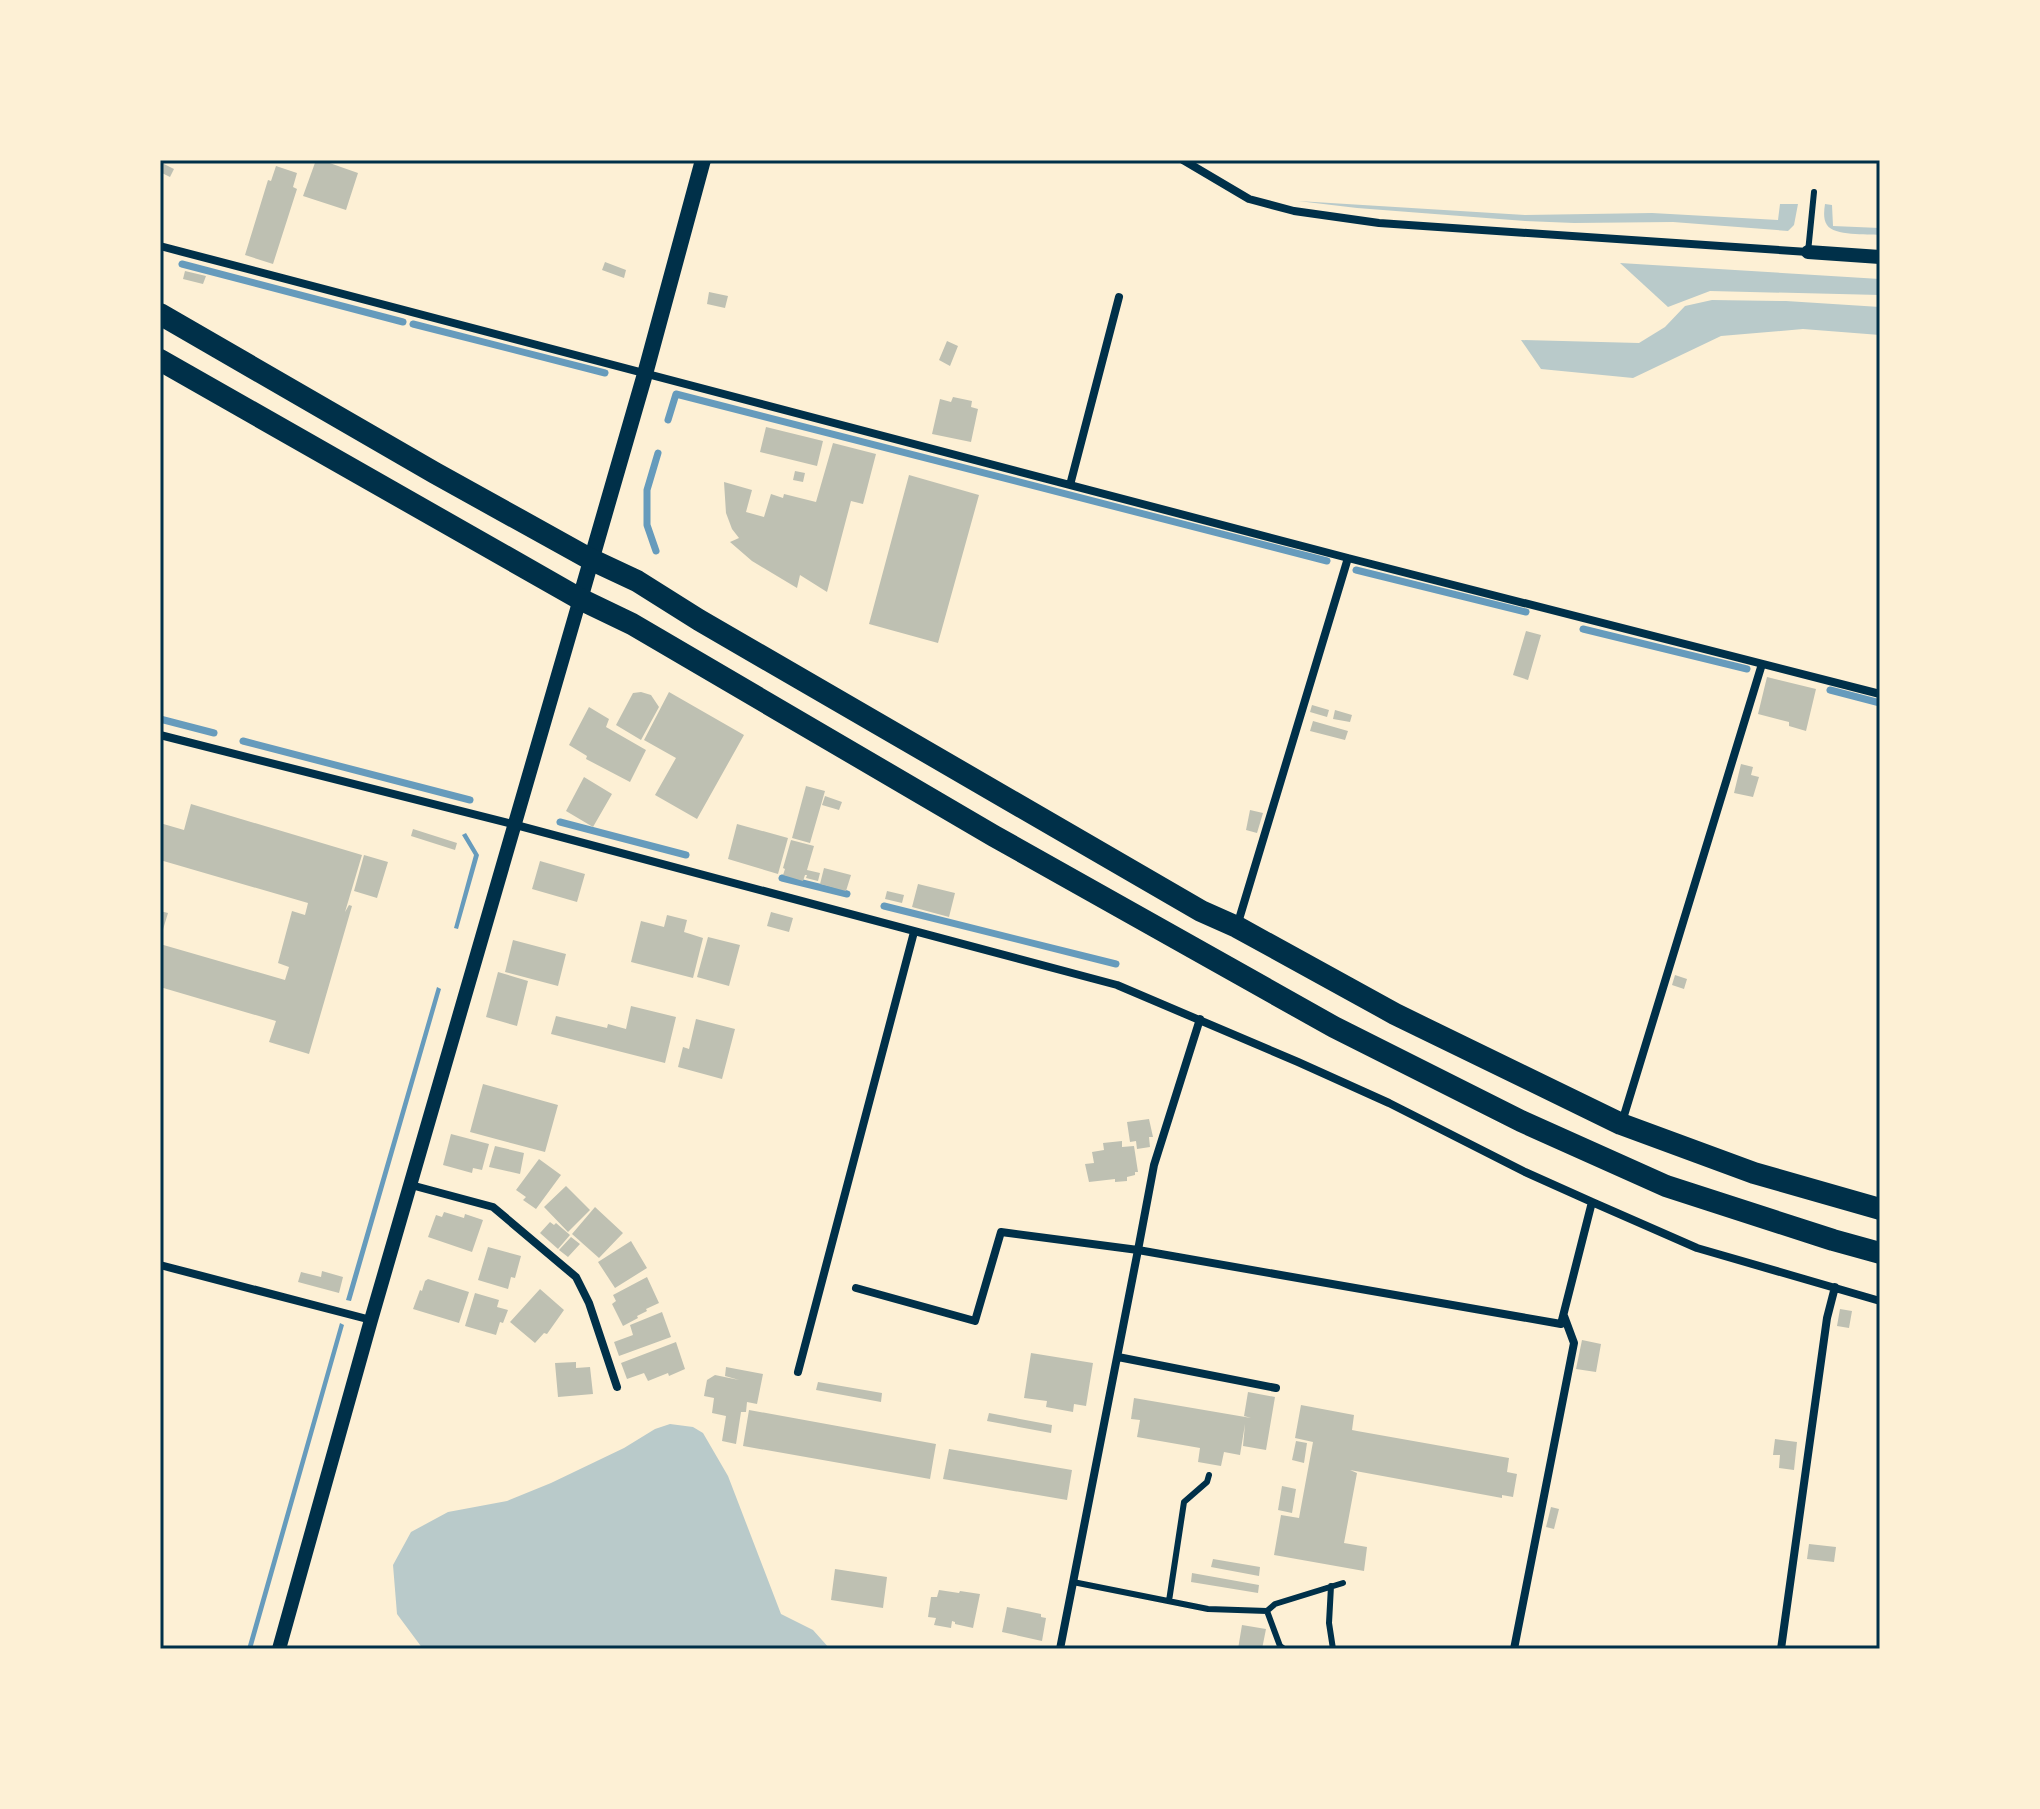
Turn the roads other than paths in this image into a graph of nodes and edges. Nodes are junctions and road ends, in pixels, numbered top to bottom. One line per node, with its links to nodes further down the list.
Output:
1 (703, 160): 10 (main road)
2 (1183, 160): 5 (street)
3 (1814, 192): 5 (lane)
4 (160, 246): 10 (street)
5 (1808, 252): 6 (street)
6 (1880, 257)
7 (1119, 297): 11 (street)
8 (160, 314): 13 (highway)
9 (160, 360): 14 (highway)
10 (645, 374): 11 (street); 13 (main road)
11 (1070, 485): 12 (street)
12 (1348, 558): 15 (street); 19 (street)
13 (590, 559): 14 (main road); 19 (highway)
14 (580, 599): 18 (street); 27 (highway)
15 (1762, 664): 16 (street); 22 (street)
16 (1880, 694)
17 (160, 735): 18 (street)
18 (516, 825): 20 (street); 23 (street)
19 (1237, 927): 22 (highway)
20 (914, 932): 21 (street); 35 (street)
21 (1200, 1019): 24 (street); 26 (street)
22 (1621, 1124): 25 (highway)
23 (411, 1185): 33 (street); 36 (street)
24 (1592, 1202): 29 (street); 32 (street)
25 (1880, 1209)
26 (1138, 1250): 30 (street); 32 (street); 34 (street)
27 (1880, 1253)
28 (160, 1265): 33 (street)
29 (1835, 1287): 31 (street); 49 (street)
30 (856, 1288)
31 (1880, 1301)
32 (1563, 1315): 48 (street)
33 (371, 1320): 44 (street)
34 (1118, 1357): 37 (street); 39 (street)
35 (798, 1372)
36 (617, 1387)
37 (1276, 1388)
38 (1209, 1475): 42 (lane)
39 (1073, 1582): 42 (lane); 45 (street)
40 (1343, 1583): 41 (lane)
41 (1331, 1586): 43 (lane); 47 (lane)
42 (1169, 1601): 43 (lane)
43 (1267, 1611): 46 (lane)
44 (279, 1649)
45 (1060, 1649)
46 (1284, 1649)
47 (1333, 1649)
48 (1514, 1649)
49 (1781, 1649)

